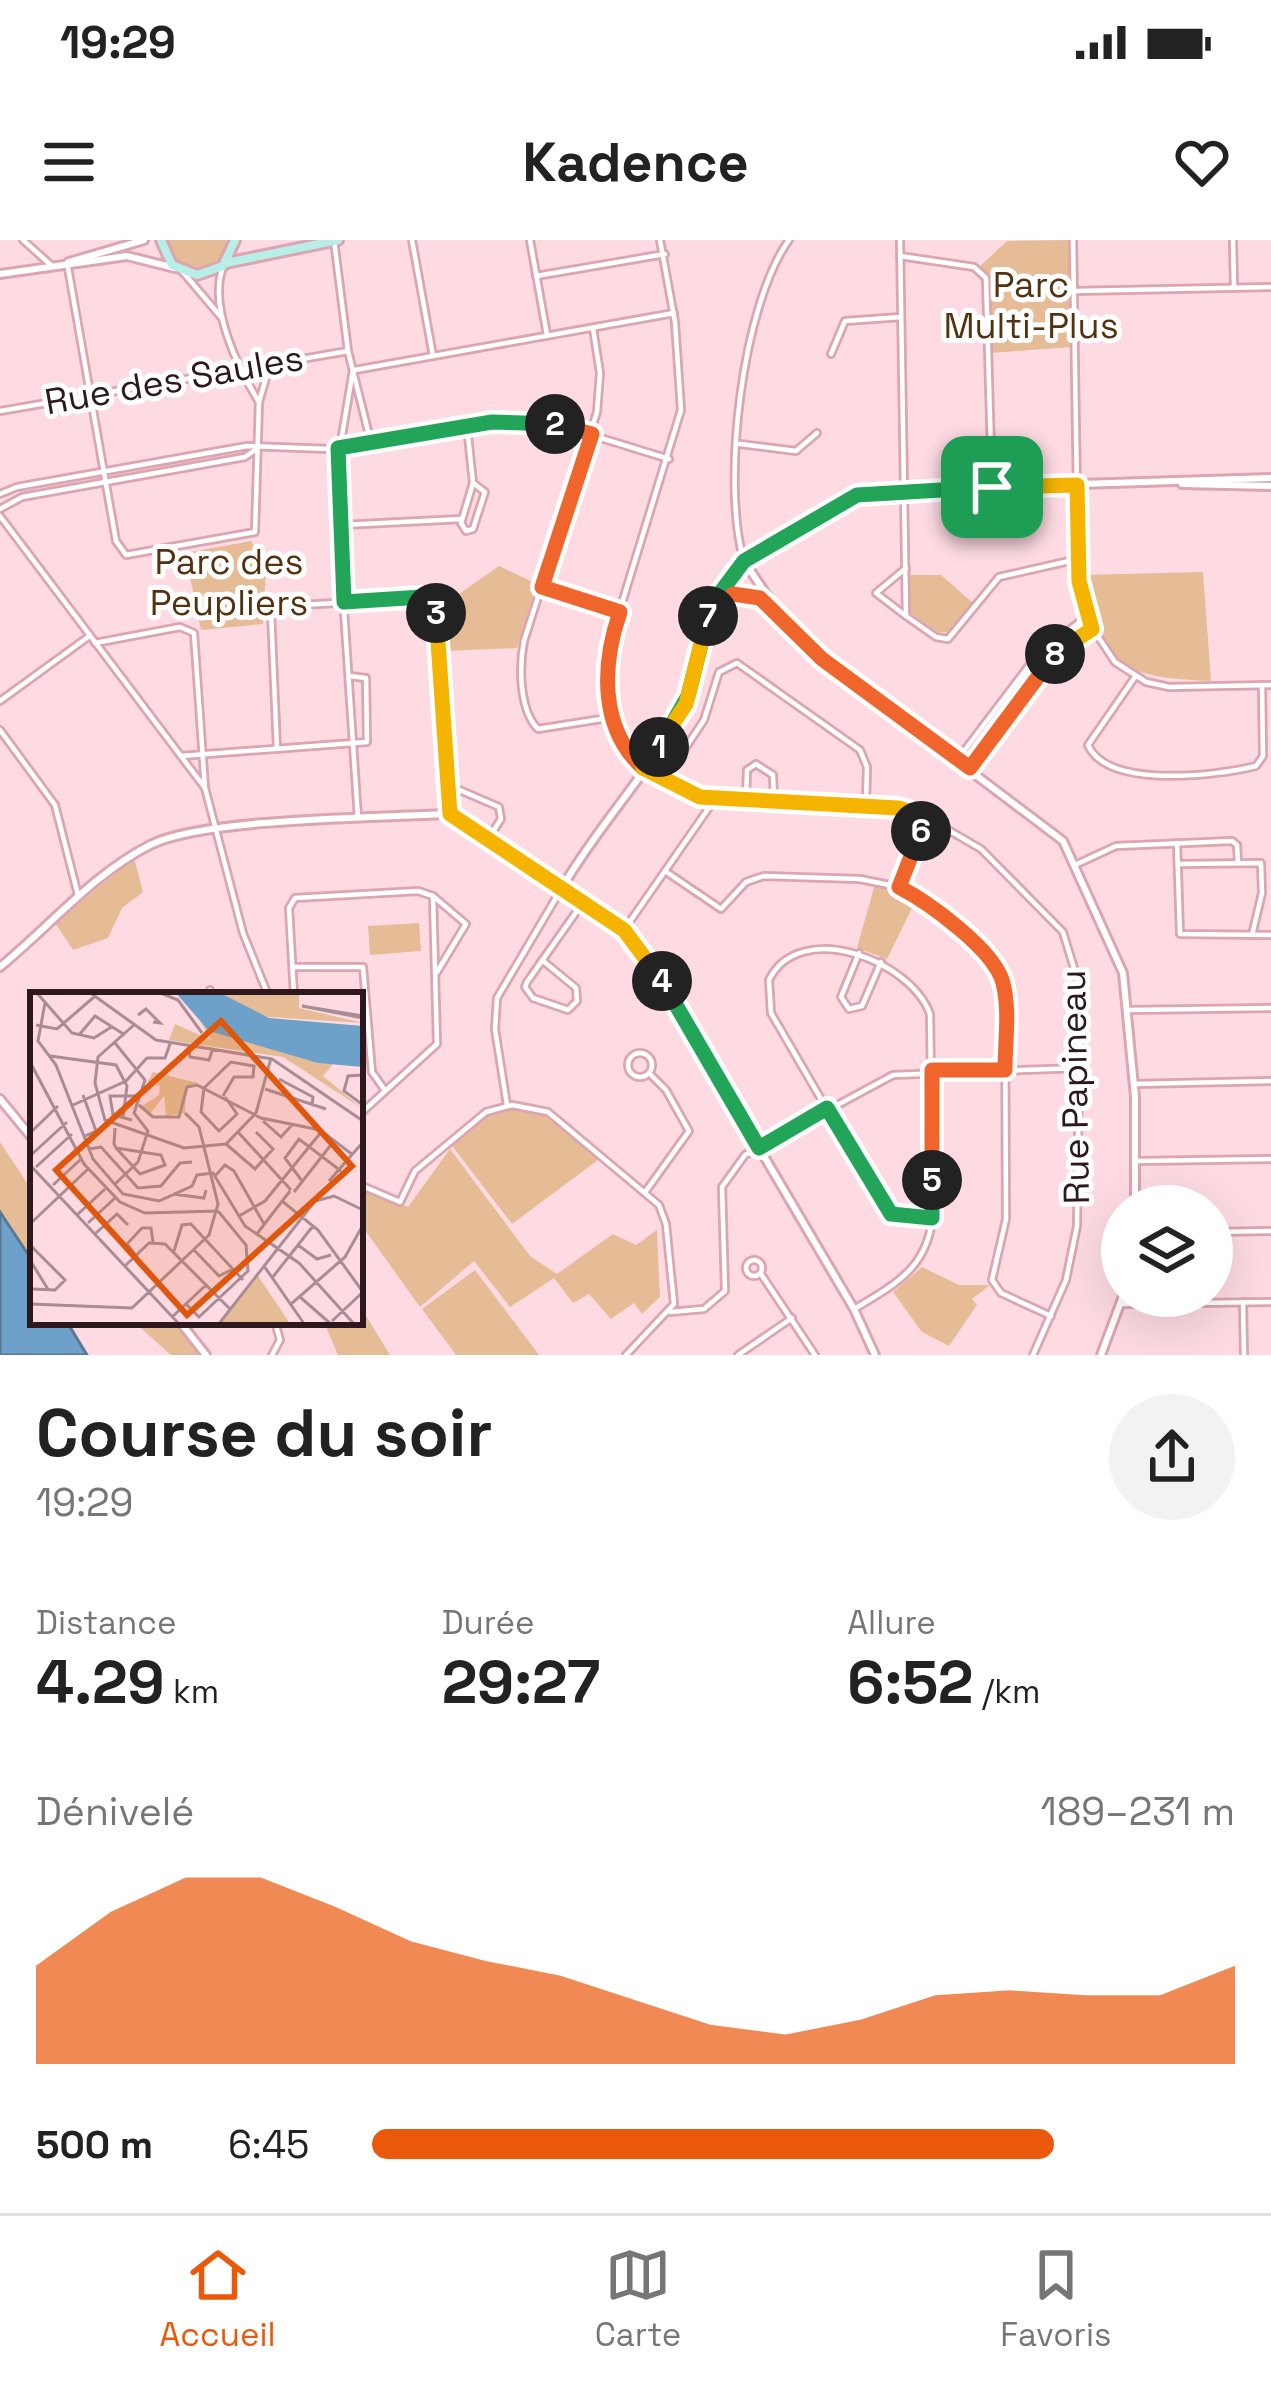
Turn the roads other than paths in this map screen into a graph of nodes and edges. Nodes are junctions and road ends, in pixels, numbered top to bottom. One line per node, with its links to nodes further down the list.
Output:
1 (23, 240): 17 (street)
2 (144, 240): 15 (street)
3 (161, 240): 18 (main road)
4 (235, 240): 16 (main road)
5 (335, 240): 16 (main road); 29 (street)
6 (412, 240): 31 (street)
7 (530, 240): 20 (street)
8 (660, 240): 13 (street, Rue Papineau)
9 (789, 240): 42 (street)
10 (900, 240): 14 (street)
11 (1073, 240): 23 (street)
12 (1233, 240): 22 (street)
13 (664, 254): 20 (street); 24 (street, Rue Papineau)
14 (900, 256): 25 (street); 51 (street)
15 (68, 262): 17 (street); 18 (street); 35 (street)
16 (224, 264): 18 (main road); 26 (street)
17 (51, 265): 19 (street)
18 (180, 270): 26 (street)
19 (0, 274)
20 (536, 276): 28 (street)
21 (1271, 287): 22 (street)
22 (1234, 288): 23 (street)
23 (1074, 291): 50 (street)
24 (674, 313): 27 (street, Rue des Saules); 45 (street, Rue Papineau)
25 (901, 317): 30 (street); 52 (street)
26 (226, 326): 33 (street)
27 (593, 328): 28 (street, Rue des Saules); 40 (street)
28 (547, 336): 31 (street, Rue des Saules)
29 (349, 351): 32 (street, Rue des Saules); 34 (street)
30 (831, 354)
31 (433, 356): 34 (street, Rue des Saules)
32 (270, 364): 33 (street, Rue des Saules); 36 (street)
33 (243, 368): 35 (street, Rue des Saules); 36 (street)
34 (352, 370): 41 (street); 44 (street)
35 (91, 395): 37 (street, Rue des Saules); 46 (street)
36 (260, 402): 43 (street)
37 (0, 411)
38 (466, 426): 40 (street); 41 (street); 49 (street)
39 (817, 433): 42 (street)
40 (592, 434): 45 (street); 60 (street)
41 (371, 443): 44 (street)
42 (739, 444): 58 (street)
43 (257, 447): 44 (street); 46 (street); 47 (street); 47 (street)
44 (338, 448): 56 (street)
45 (670, 459): 63 (street, Rue Papineau)
46 (104, 472): 47 (street); 53 (street)
47 (106, 482): 54 (street)
48 (1271, 482): 50 (street)
49 (473, 483): 55 (street); 55 (street)
50 (1077, 485): 51 (street); 57 (street)
51 (992, 487): 52 (street)
52 (904, 489): 58 (street); 59 (street)
53 (0, 494)
54 (0, 513): 68 (street)
55 (462, 519): 56 (street)
56 (339, 525): 61 (street)
57 (1078, 559): 64 (street); 66 (street)
58 (744, 561): 62 (street); 65 (street)
59 (906, 568): 64 (street); 64 (street)
60 (542, 587): 63 (street); 77 (street)
61 (344, 602): 70 (street); 80 (street); 87 (street)
62 (776, 610): 65 (street); 83 (street)
63 (620, 612): 77 (street, Rue Papineau)
64 (906, 616)
65 (707, 617): 84 (street)
66 (1086, 617): 67 (street); 74 (street)
67 (1092, 629): 71 (street); 76 (street)
68 (90, 636): 69 (street); 75 (street)
69 (95, 643): 81 (street); 82 (street)
70 (349, 676): 79 (street); 79 (street)
71 (1135, 677): 72 (street); 72 (street)
72 (1262, 685): 73 (street)
73 (1271, 685)
74 (1006, 696): 76 (street); 83 (street)
75 (0, 701)
76 (1016, 704): 85 (street)
77 (614, 717): 84 (street, Rue Papineau)
78 (0, 730): 105 (street)
79 (354, 744): 80 (street); 95 (street)
80 (277, 749): 81 (street)
81 (206, 754): 82 (street); 88 (street)
82 (180, 756): 88 (street)
83 (958, 759): 85 (street)
84 (643, 768): 86 (street, Rue Papineau); 103 (street)
85 (970, 768): 100 (street)
86 (663, 782): 89 (street, Rue Papineau); 92 (street)
87 (448, 785): 93 (street); 97 (street)
88 (205, 788): 96 (street)
89 (715, 799): 90 (street, Rue Papineau); 102 (street)
90 (746, 801): 91 (street, Rue Papineau); 91 (street)
91 (774, 801): 92 (street, Rue Papineau)
92 (866, 804): 94 (street, Rue Papineau)
93 (450, 814): 95 (street); 97 (street)
94 (926, 817): 104 (street); 121 (street, Rue Papineau)
95 (358, 819): 96 (street)
96 (218, 829): 105 (street); 117 (street)
97 (490, 836): 103 (street)
98 (1177, 843): 99 (street); 100 (street); 101 (street)
99 (1238, 863): 101 (street); 109 (street)
100 (1075, 865): 120 (street)
101 (1178, 865): 109 (street)
102 (665, 871): 104 (street); 108 (street)
103 (563, 886): 107 (street); 129 (street)
104 (899, 887): 123 (street)
105 (78, 896): 114 (street)
106 (433, 896): 115 (street); 116 (street); 116 (street)
107 (584, 901): 108 (street); 112 (street)
108 (624, 930): 133 (street)
109 (1252, 935): 110 (street)
110 (1271, 935)
111 (859, 953): 113 (street); 113 (street); 130 (street)
112 (542, 960): 112 (street)
113 (881, 962): 122 (street)
114 (0, 967)
115 (293, 967): 118 (street); 127 (street)
116 (436, 973): 127 (street)
117 (267, 992)
118 (294, 992)
119 (1271, 1008): 120 (street)
120 (1128, 1010): 126 (street)
121 (1078, 1068): 123 (street); 148 (street, Rue Papineau)
122 (932, 1070): 123 (street); 130 (street); 139 (street)
123 (1005, 1070): 148 (street)
124 (650, 1074): 138 (street)
125 (1271, 1081): 126 (street)
126 (1134, 1084): 135 (street)
127 (386, 1091): 131 (street)
128 (0, 1099): 132 (street)
129 (507, 1105): 137 (street); 138 (street)
130 (827, 1108): 133 (street); 139 (street)
131 (363, 1111)
132 (30, 1135)
133 (759, 1148): 146 (street); 147 (street)
134 (1271, 1159): 135 (street)
135 (1136, 1161): 136 (street)
136 (1135, 1185)
137 (363, 1186)
138 (646, 1191): 147 (street)
139 (932, 1218): 146 (street)
140 (1233, 1232): 141 (street)
141 (1271, 1232)
142 (761, 1274): 150 (street)
143 (1233, 1302): 144 (street)
144 (1243, 1302): 145 (street); 162 (street)
145 (1271, 1302)
146 (854, 1309): 159 (street)
147 (670, 1312): 153 (street)
148 (1051, 1316): 160 (street, Rue Papineau)
149 (1116, 1317): 161 (street)
150 (792, 1318): 157 (street); 158 (street)
151 (182, 1325): 155 (street)
152 (276, 1325): 154 (street)
153 (635, 1352): 156 (street)
154 (276, 1354)
155 (206, 1355)
156 (626, 1355)
157 (738, 1355)
158 (815, 1355)
159 (875, 1355)
160 (1033, 1355)
161 (1101, 1355)
162 (1244, 1355)

